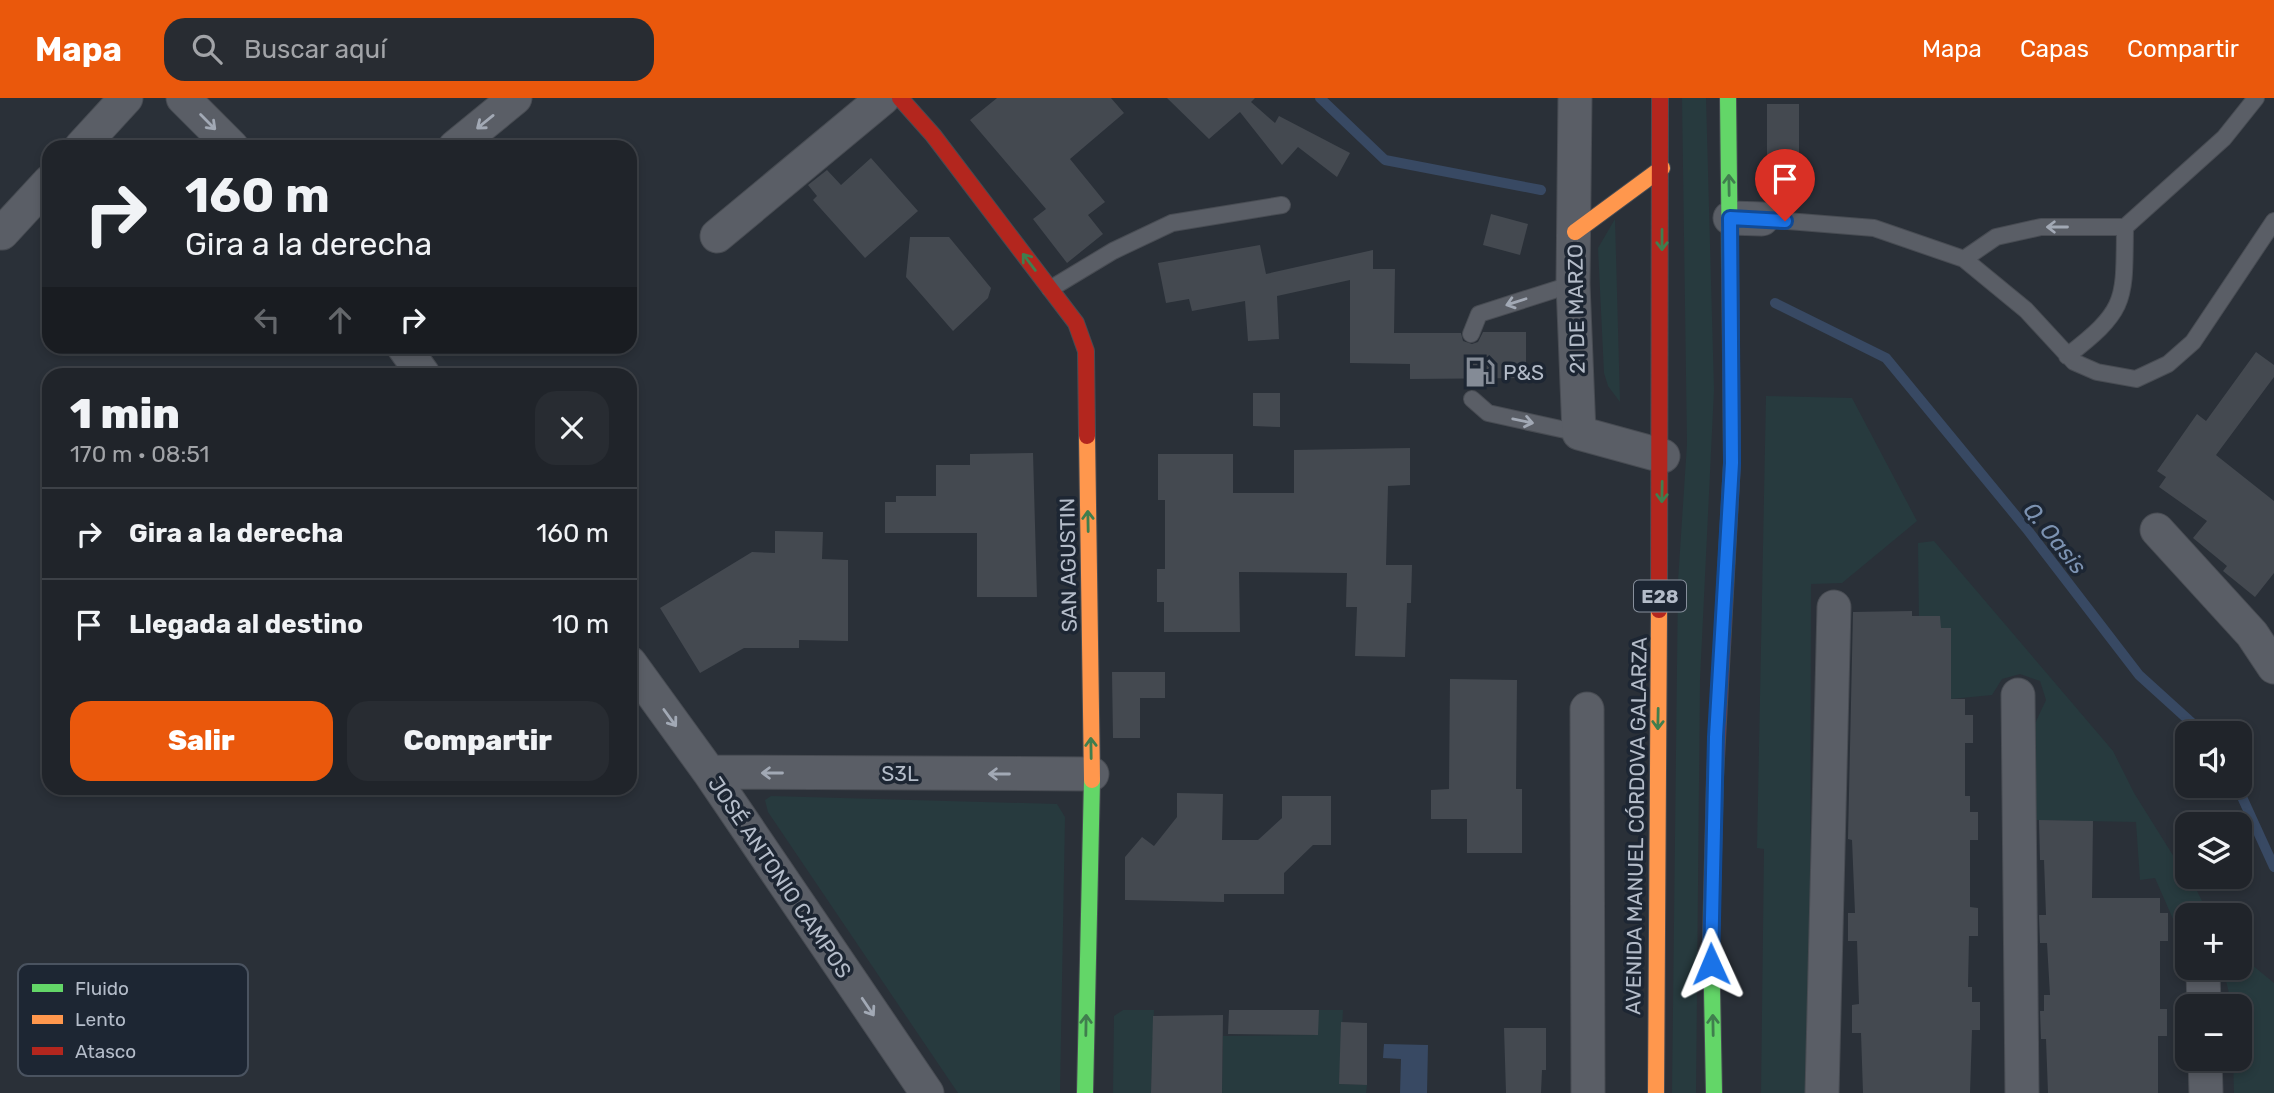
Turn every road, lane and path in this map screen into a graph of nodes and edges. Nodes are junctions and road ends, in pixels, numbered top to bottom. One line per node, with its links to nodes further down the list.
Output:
1 (126, 98): 10 (street)
2 (183, 98): 11 (street, one-way to 11)
3 (515, 98): 12 (street, one-way to 12)
4 (883, 98): 21 (street)
5 (900, 98): 24 (main road, SAN AGUSTIN, one-way to 5)
6 (1575, 98): 19 (street, 21 DE MARZO)
7 (1660, 98): 13 (main road, AVENIDA MANUEL CÓRDOVA GALARZA / E28)
8 (1728, 98): 16 (main road, one-way to 8)
9 (2256, 98): 18 (lane)
10 (87, 140)
11 (225, 140)
12 (464, 140)
13 (1662, 168): 19 (main road); 29 (main road, AVENIDA MANUEL CÓRDOVA GALARZA / E28, one-way to 29)
14 (42, 190): 20 (street)
15 (1282, 205): 24 (lane)
16 (1746, 219): 22 (lane); 43 (main road, one-way to 16)
17 (2274, 221): 26 (lane)
18 (2125, 227): 22 (lane, one-way to 22); 26 (lane)
19 (1575, 232): 23 (street, 21 DE MARZO)
20 (2, 233)
21 (717, 236)
22 (1964, 259): 26 (lane)
23 (1573, 284): 25 (lane, one-way to 25); 28 (street, 21 DE MARZO)
24 (1050, 289): 37 (main road, SAN AGUSTIN, one-way to 24)
25 (1471, 334)
26 (2067, 356)
27 (1472, 399): 28 (lane, one-way to 28)
28 (1579, 433): 29 (street)
29 (1663, 456): 42 (main road, AVENIDA MANUEL CÓRDOVA GALARZA / E28, one-way to 42)
30 (2157, 530): 32 (street)
31 (1834, 607): 44 (street)
32 (2274, 667)
33 (637, 673): 36 (street, JOSÉ ANTONIO CAMPOS, one-way to 36)
34 (2018, 695): 45 (street)
35 (1587, 709): 41 (street)
36 (709, 772): 37 (street, S3L, one-way to 36); 39 (street, JOSÉ ANTONIO CAMPOS, one-way to 39)
37 (1092, 774): 40 (main road, SAN AGUSTIN, one-way to 37)
38 (2205, 1071): 46 (street)
39 (927, 1093)
40 (1085, 1093)
41 (1588, 1093)
42 (1656, 1093)
43 (1714, 1093)
44 (1822, 1093)
45 (2022, 1093)
46 (2206, 1093)

